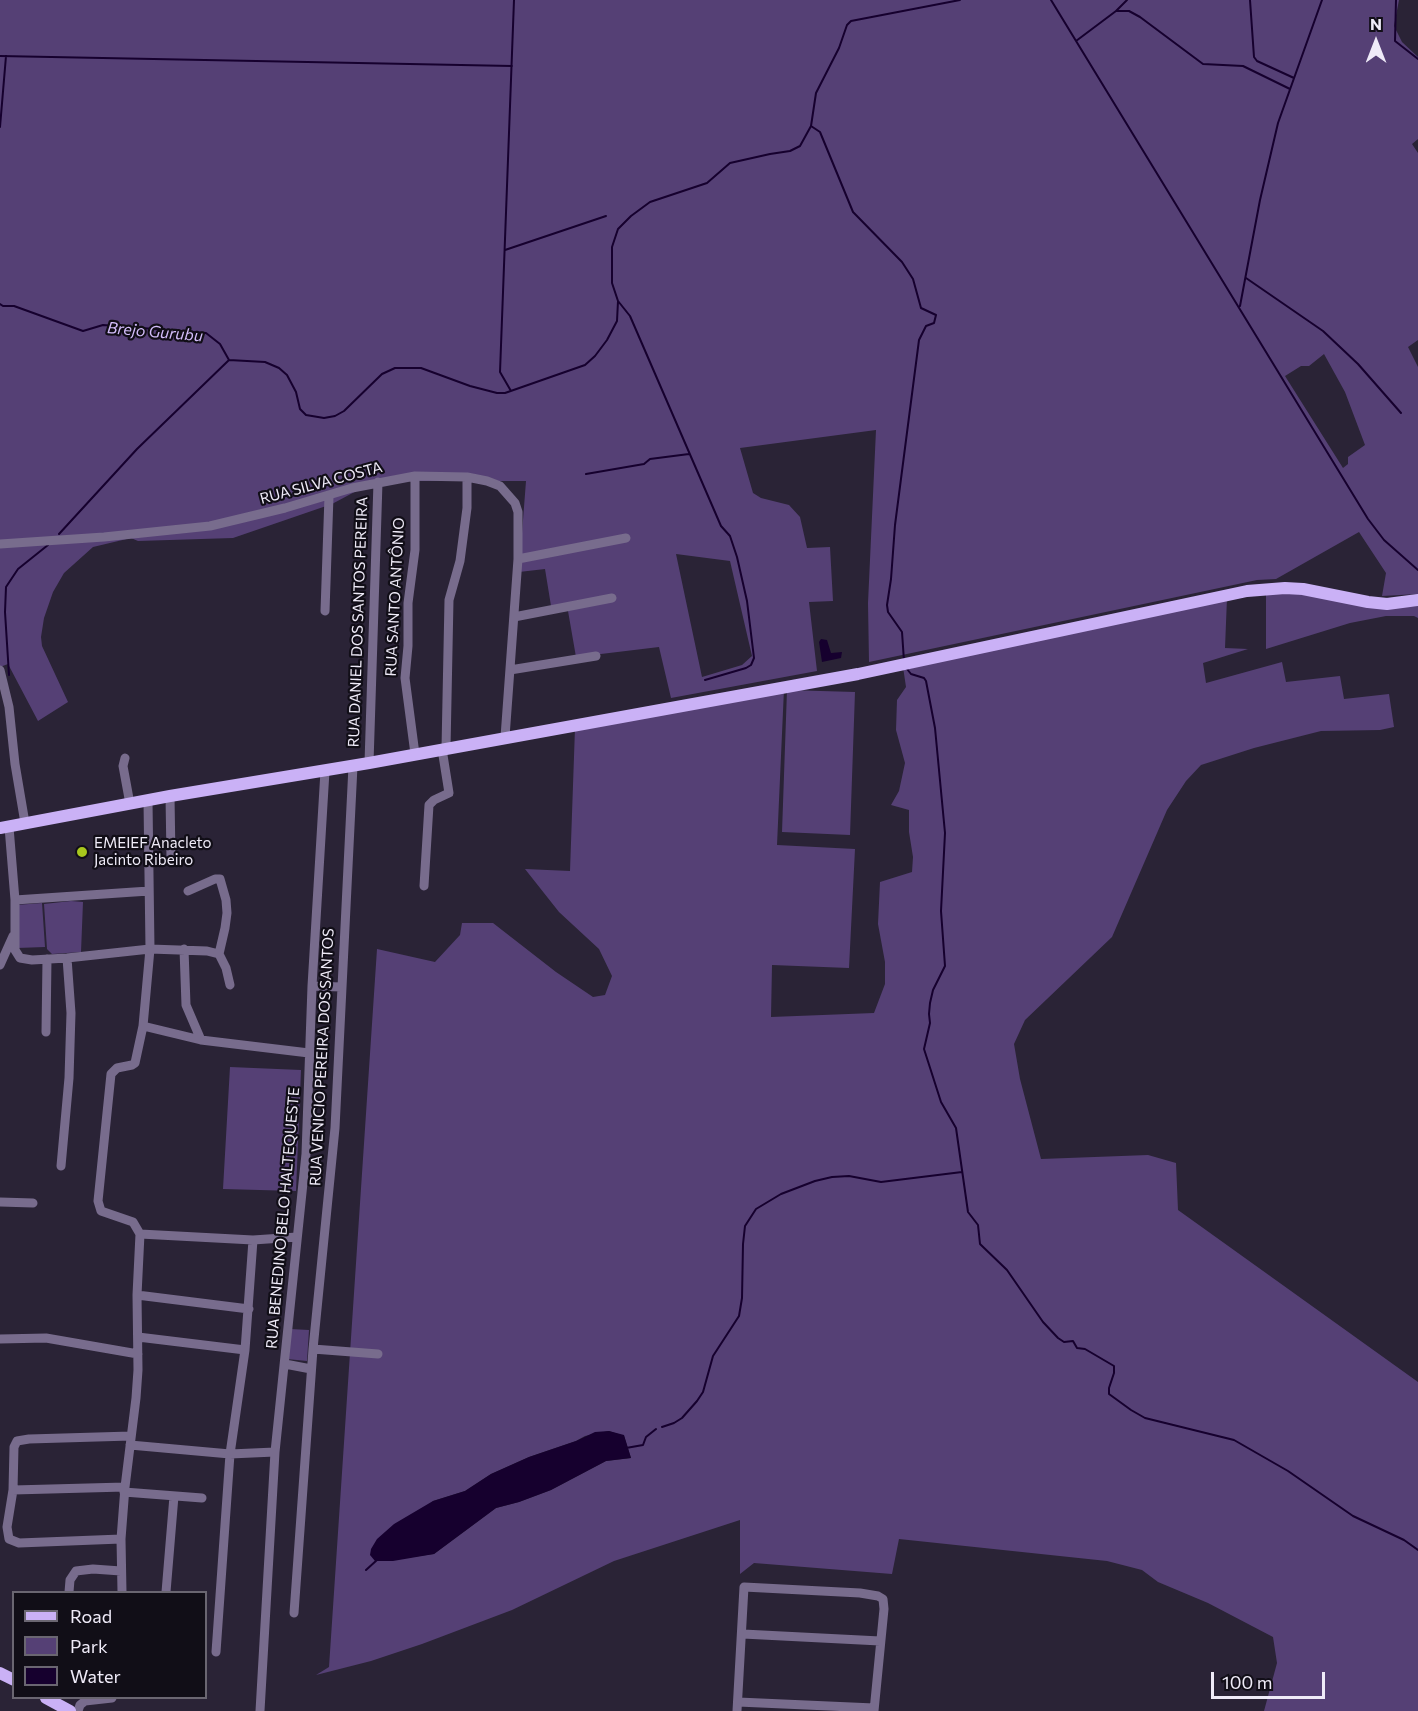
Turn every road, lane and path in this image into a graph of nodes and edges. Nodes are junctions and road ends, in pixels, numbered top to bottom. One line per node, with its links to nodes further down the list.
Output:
1 (415, 476): 2 (street, RUA SILVA COSTA); 3 (street, RUA SILVA COSTA); 17 (street, RUA SANTO ANTÔNIO)
2 (466, 477): 7 (street, RUA SILVA COSTA); 16 (street)
3 (378, 482): 4 (street, RUA SILVA COSTA); 19 (street, RUA DANIEL DOS SANTOS PEREIRA)
4 (329, 496): 6 (street, RUA SILVA COSTA); 10 (street)
5 (626, 538): 7 (street)
6 (0, 544)
7 (518, 559): 11 (street, RUA SILVA COSTA)
8 (612, 598): 11 (street)
9 (1418, 600): 15 (main road)
10 (325, 611)
11 (514, 617): 14 (street, RUA SILVA COSTA)
12 (596, 656): 14 (street)
13 (0, 670): 25 (street)
14 (510, 670): 15 (street, RUA SILVA COSTA)
15 (505, 737): 16 (main road)
16 (444, 749): 17 (main road); 28 (street)
17 (415, 754): 19 (main road)
18 (125, 758): 24 (street)
19 (369, 763): 20 (main road)
20 (353, 766): 21 (main road); 41 (street, RUA VENICIO PEREIRA DOS SANTOS)
21 (325, 771): 22 (main road); 40 (street, RUA BENEDINO BELO HALTEQUESTE)
22 (170, 796): 23 (main road); 27 (street)
23 (148, 801): 24 (main road); 29 (street)
24 (130, 804): 25 (main road)
25 (25, 823): 26 (main road)
26 (5, 828): 31 (street)
27 (171, 858)
28 (424, 886)
29 (149, 891): 31 (street); 33 (street)
30 (188, 891): 35 (street)
31 (15, 900): 32 (street)
32 (15, 932): 37 (street); 38 (street)
33 (150, 949): 34 (street); 36 (street); 42 (street)
34 (184, 949): 35 (street); 44 (street)
35 (219, 954): 39 (street)
36 (67, 958): 37 (street); 46 (street)
37 (47, 959): 43 (street)
38 (0, 965)
39 (230, 985)
40 (312, 986): 41 (street); 45 (street, RUA BENEDINO BELO HALTEQUESTE)
41 (341, 987): 56 (street, RUA VENICIO PEREIRA DOS SANTOS)
42 (143, 1026): 44 (street); 49 (street)
43 (46, 1032)
44 (201, 1040): 45 (street)
45 (309, 1053): 50 (street, RUA BENEDINO BELO HALTEQUESTE)
46 (61, 1166)
47 (0, 1202): 48 (street)
48 (33, 1203)
49 (140, 1234): 51 (street); 52 (street)
50 (297, 1237): 51 (street); 60 (street, RUA BENEDINO BELO HALTEQUESTE)
51 (253, 1240): 53 (street, RUA BENEDINO BELO HALTEQUESTE)
52 (137, 1295): 53 (street); 54 (street)
53 (249, 1309): 57 (street, RUA BENEDINO BELO HALTEQUESTE)
54 (138, 1337): 57 (street); 58 (street)
55 (0, 1339): 58 (street)
56 (313, 1349): 59 (street); 61 (street, RUA VENICIO PEREIRA DOS SANTOS)
57 (245, 1350): 64 (street, RUA BENEDINO BELO HALTEQUESTE)
58 (138, 1354): 62 (street)
59 (378, 1354)
60 (285, 1364): 61 (street); 63 (street, RUA BENEDINO BELO HALTEQUESTE)
61 (311, 1369): 74 (street, RUA VENICIO PEREIRA DOS SANTOS)
62 (130, 1441): 64 (street); 65 (street); 66 (street)
63 (274, 1452): 64 (street); 84 (street, RUA BENEDINO BELO HALTEQUESTE)
64 (230, 1454): 77 (street, RUA BENEDINO BELO HALTEQUESTE)
65 (13, 1490): 66 (street); 69 (street)
66 (125, 1490): 67 (street); 69 (street)
67 (174, 1496): 68 (street); 73 (street)
68 (202, 1498)
69 (122, 1539): 70 (street)
70 (121, 1571): 71 (street); 72 (street)
71 (69, 1591)
72 (122, 1591)
73 (166, 1591)
74 (294, 1613)
75 (743, 1634): 76 (street); 76 (street); 80 (street)
76 (880, 1641): 81 (street)
77 (216, 1652)
78 (48, 1699): 82 (main road)
79 (83, 1699): 83 (street)
80 (737, 1707): 81 (street)
81 (874, 1709)
82 (70, 1711)
83 (78, 1711)
84 (260, 1711)

